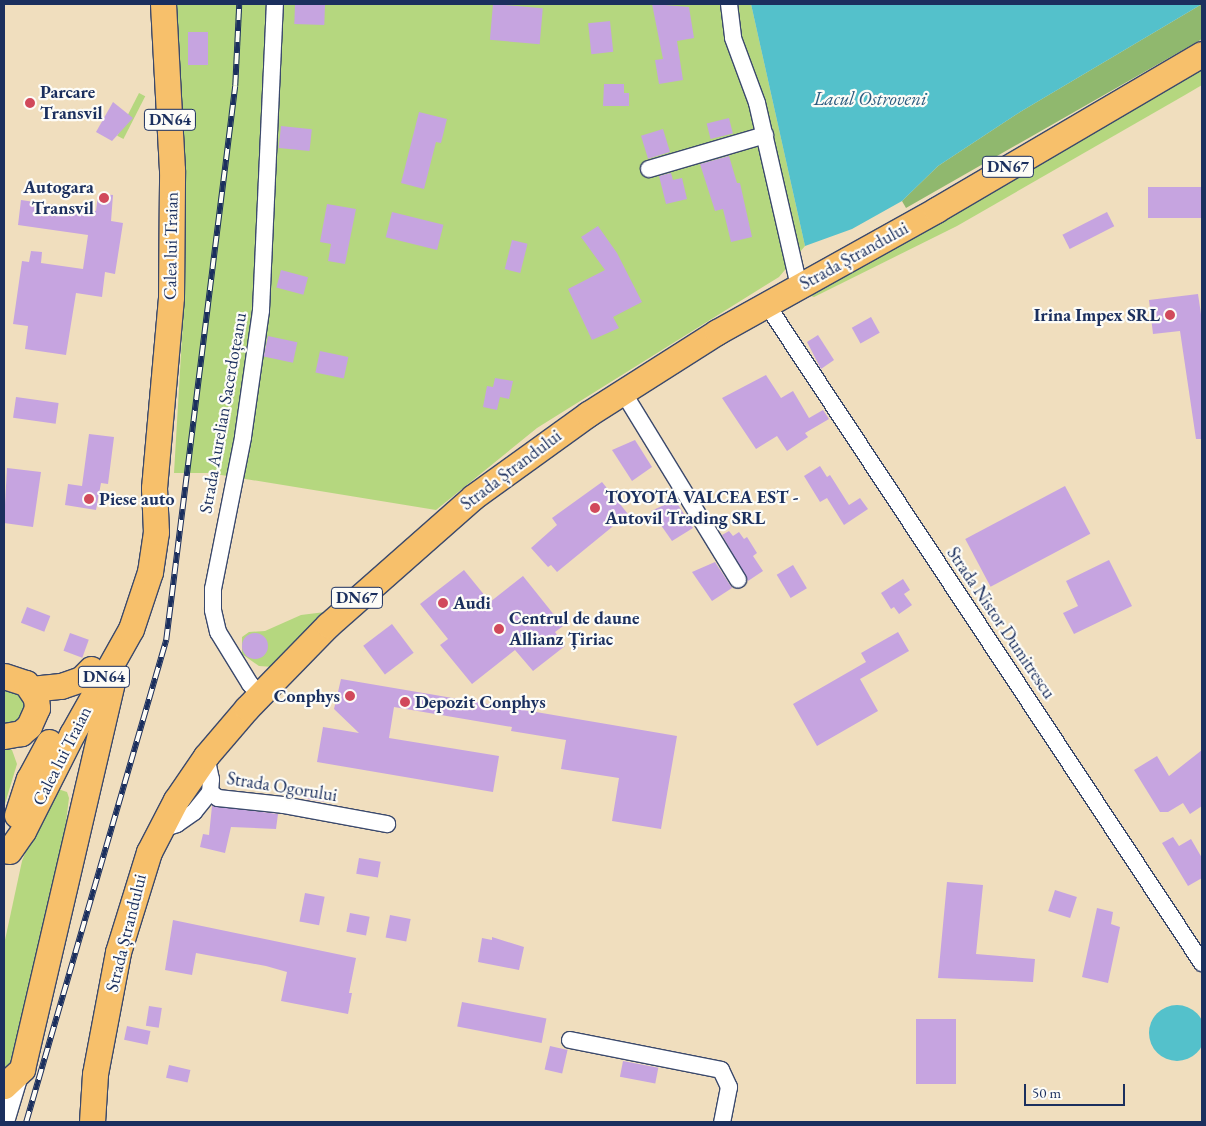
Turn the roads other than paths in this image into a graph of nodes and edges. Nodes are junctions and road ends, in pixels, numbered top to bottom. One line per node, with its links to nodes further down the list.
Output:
1 (163, 4): 10 (main road, Calea lui Traian / DN64)
2 (275, 4): 16 (street, Strada Aurelian Sacerdoțeanu)
3 (729, 4): 5 (street)
4 (1202, 54): 7 (main road, Strada Ștrandului / DN67)
5 (765, 135): 6 (street); 7 (street)
6 (649, 169)
7 (799, 287): 8 (main road, Strada Ștrandului / DN67)
8 (767, 304): 9 (main road, Strada Ștrandului / DN67); 25 (street, Strada Nistor Dumitrescu)
9 (623, 392): 11 (street); 16 (main road, Strada Ștrandului / DN67)
10 (154, 488): 12 (main road, Calea lui Traian / DN64); 13 (main road, Calea lui Traian / DN64)
11 (738, 580)
12 (120, 650): 19 (main road, Calea lui Traian / DN64); 20 (main road)
13 (91, 670): 15 (main road); 19 (main road, Calea lui Traian / DN64)
14 (4, 676): 15 (main road)
15 (32, 689): 17 (main road)
16 (260, 695): 18 (main road, Strada Ștrandului / DN67)
17 (8, 736): 19 (main road)
18 (206, 756): 21 (street, Strada Ogorului); 23 (main road, Strada Ștrandului / DN67)
19 (39, 778): 20 (main road); 24 (main road, Calea lui Traian / DN64)
20 (86, 790): 27 (main road)
21 (210, 792): 22 (street, Strada Ogorului); 23 (street)
22 (387, 824)
23 (159, 830): 28 (main road, Strada Ștrandului / DN67)
24 (6, 858)
25 (1202, 964)
26 (570, 1040): 33 (street)
27 (22, 1069): 29 (main road); 30 (street)
28 (95, 1074): 31 (main road, DN67); 32 (main road, Strada Ștrandului / DN67)
29 (4, 1086)
30 (6, 1122)
31 (76, 1122)
32 (92, 1122)
33 (722, 1122)

